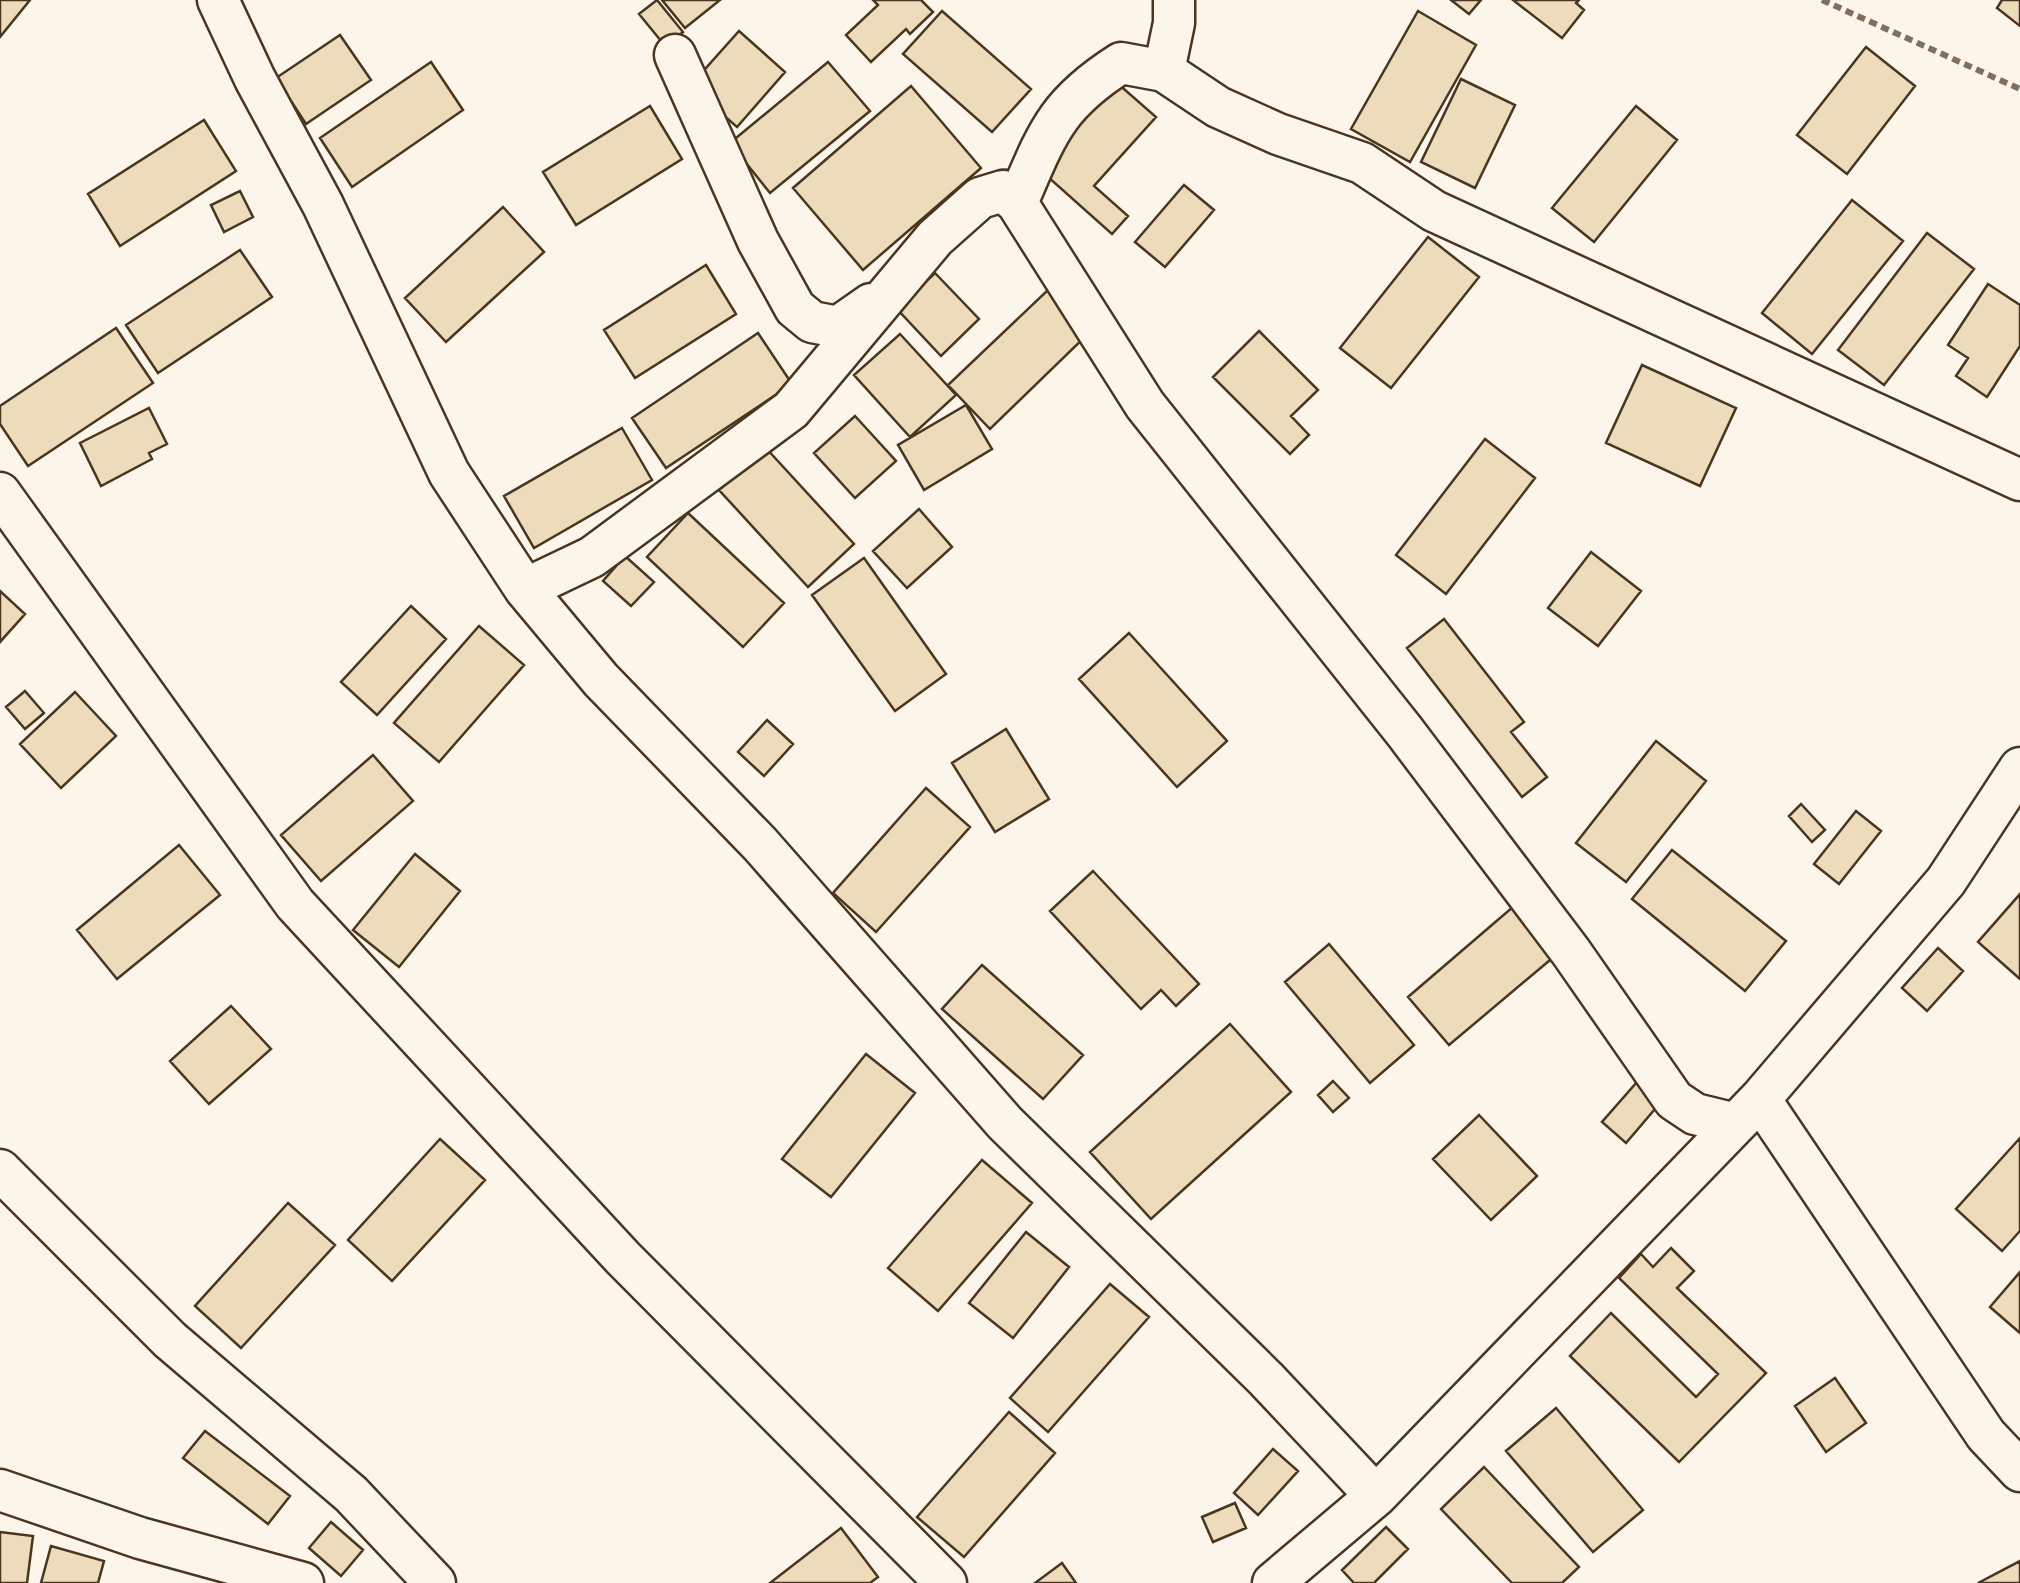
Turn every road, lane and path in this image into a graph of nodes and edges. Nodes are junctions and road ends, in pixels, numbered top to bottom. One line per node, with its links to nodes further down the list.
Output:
1 (218, 0): 11 (street)
2 (1174, 0): 5 (street)
3 (1822, 0): 6 (path)
4 (676, 54): 8 (street)
5 (1164, 71): 7 (street); 9 (street)
6 (2020, 89)
7 (1017, 202): 8 (street); 13 (street)
8 (891, 290): 11 (street)
9 (2020, 480)
10 (0, 493): 20 (street)
11 (525, 590): 17 (street)
12 (2020, 768): 13 (street)
13 (1748, 1112): 15 (street); 17 (street)
14 (0, 1170): 19 (street)
15 (2020, 1471)
16 (0, 1490): 18 (street)
17 (1376, 1496): 21 (street)
18 (303, 1583)
19 (435, 1583)
20 (946, 1583)
21 (1273, 1583)

